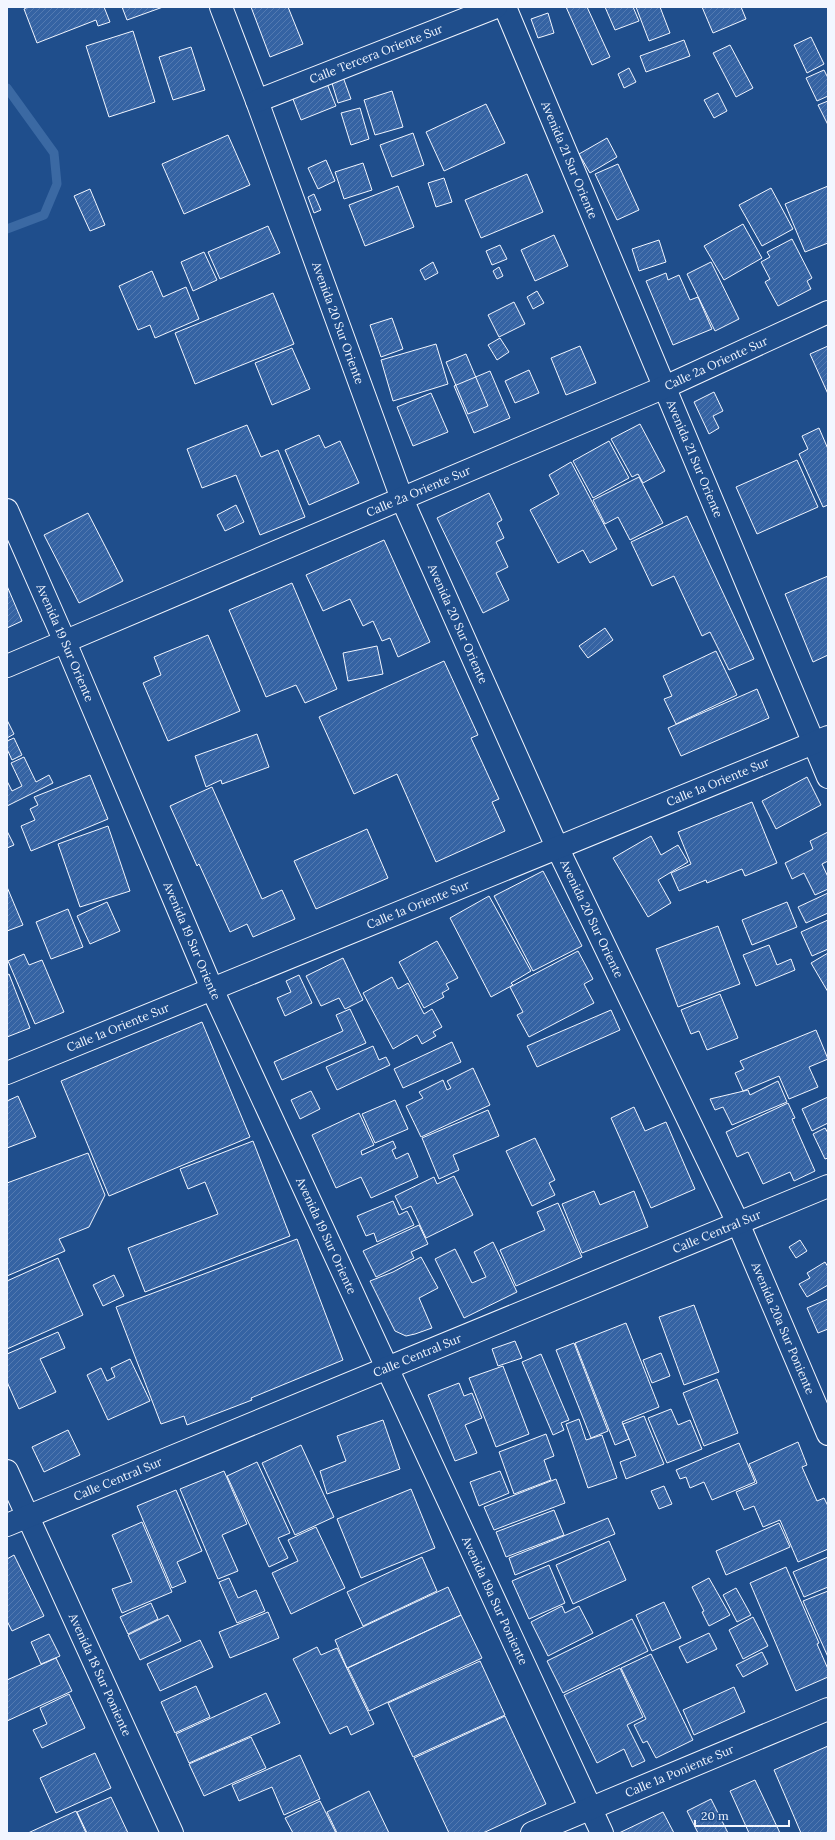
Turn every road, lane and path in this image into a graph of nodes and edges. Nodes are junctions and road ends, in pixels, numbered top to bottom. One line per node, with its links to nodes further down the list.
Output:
1 (221, 7): 4 (street, Avenida 20 Sur Oriente)
2 (496, 7): 4 (street, Calle Tercera Oriente Sur)
3 (505, 7): 6 (street, Avenida 21 Sur Oriente)
4 (257, 101): 7 (street, Avenida 20 Sur Oriente)
5 (828, 312): 6 (street, Calle 2a Oriente Sur)
6 (665, 387): 7 (street, Calle 2a Oriente Sur); 11 (street, Avenida 21 Sur Oriente)
7 (402, 498): 9 (street, Calle 2a Oriente Sur); 13 (street, Avenida 20 Sur Oriente)
8 (7, 510): 9 (street, Avenida 19 Sur Oriente)
9 (65, 642): 10 (street, Calle 2a Oriente Sur); 14 (street, Avenida 19 Sur Oriente)
10 (7, 666)
11 (821, 739): 12 (street, Avenida 21 Sur Oriente); 13 (street, Calle 1a Oriente Sur)
12 (828, 777)
13 (557, 848): 14 (street, Calle 1a Oriente Sur); 17 (street, Avenida 20 Sur Oriente)
14 (212, 989): 15 (street, Calle 1a Oriente Sur); 18 (street, Avenida 19 Sur Oriente)
15 (7, 1073)
16 (828, 1186): 17 (street, Calle Central Sur)
17 (738, 1223): 18 (street, Calle Central Sur); 19 (street, Avenida 20a Sur Poniente)
18 (388, 1368): 21 (street, Calle Central Sur); 24 (street, Avenida 19a Sur Poniente)
19 (828, 1434)
20 (7, 1471): 21 (street, Avenida 18 Sur Poniente)
21 (27, 1516): 22 (street, Calle Central Sur); 25 (street, Avenida 18 Sur Poniente)
22 (7, 1525)
23 (828, 1709): 24 (street, Calle 1a Poniente Sur)
24 (592, 1808): 26 (street, Calle 1a Poniente Sur); 27 (street, Avenida 19a Sur Poniente)
25 (172, 1833)
26 (532, 1833)
27 (602, 1833)

